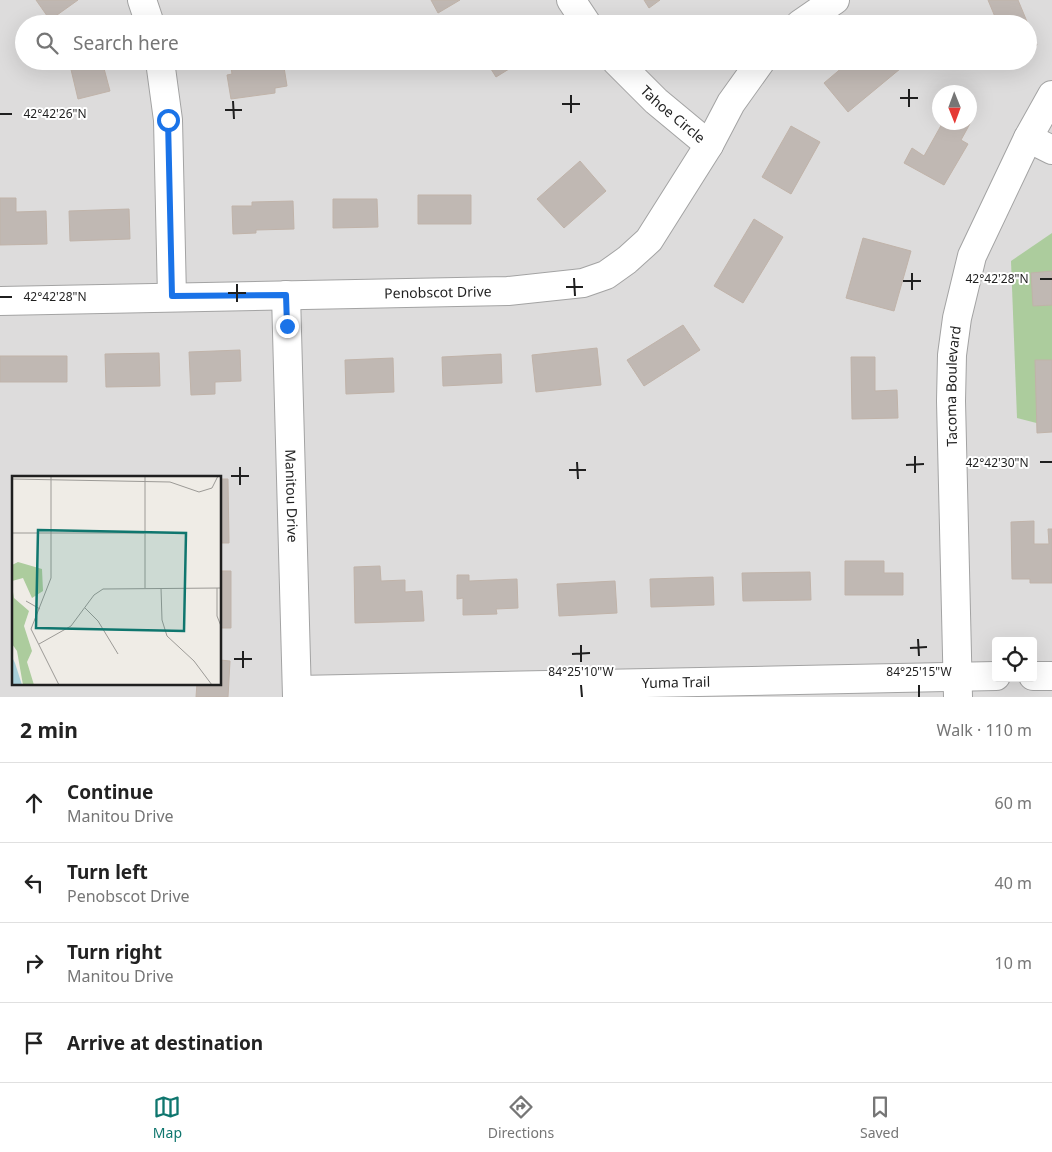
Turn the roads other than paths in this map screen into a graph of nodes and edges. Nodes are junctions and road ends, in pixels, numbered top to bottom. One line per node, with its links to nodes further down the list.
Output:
1 (142, 0): 4 (street)
2 (571, 0): 5 (street)
3 (835, 0): 6 (street)
4 (147, 15)
5 (581, 15)
6 (813, 15)
7 (161, 70): 15 (street)
8 (625, 70): 12 (street, Tahoe Circle)
9 (755, 70): 12 (street, Penobscot Drive)
10 (1052, 95): 11 (street, Tacoma Boulevard)
11 (1028, 138): 13 (street); 20 (street, Tacoma Boulevard)
12 (709, 145): 14 (street, Penobscot Drive)
13 (1052, 150)
14 (286, 295): 15 (street, Penobscot Drive); 21 (street, Manitou Drive)
15 (172, 296): 16 (street, Penobscot Drive)
16 (0, 301)
17 (1037, 676): 18 (street)
18 (1052, 676)
19 (992, 677): 20 (street, Yuma Trail)
20 (957, 687): 21 (street, Yuma Trail)
21 (297, 694)

